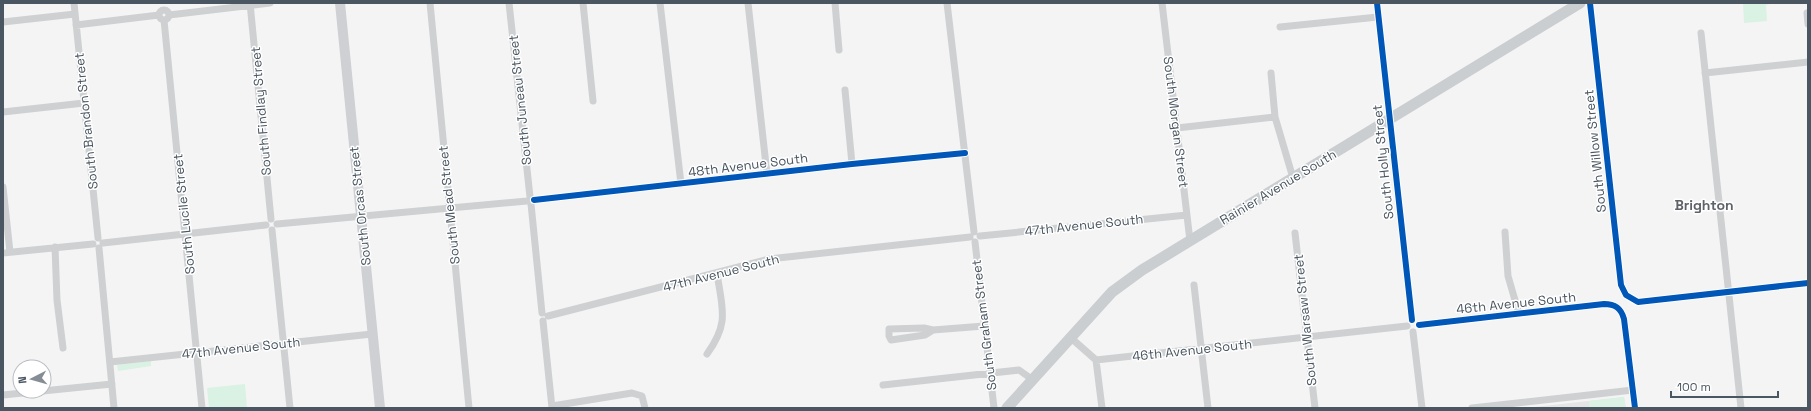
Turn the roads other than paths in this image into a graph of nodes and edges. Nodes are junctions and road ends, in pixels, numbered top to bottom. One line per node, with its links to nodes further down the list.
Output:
1 (74, 3): 18 (street, South Brandon Street)
2 (270, 3): 15 (street)
3 (340, 3): 45 (street, South Orcas Street)
4 (430, 3): 43 (street, South Mead Street)
5 (509, 3): 42 (street, South Juneau Street)
6 (583, 3): 30 (street)
7 (660, 3): 40 (street)
8 (748, 3): 38 (street)
9 (835, 3): 25 (street)
10 (947, 3): 36 (street, South Graham Street)
11 (1162, 3): 35 (street, South Morgan Street)
12 (1377, 3): 19 (street, South Holly Street)
13 (1580, 3): 34 (main road, Rainier Avenue South)
14 (1590, 3): 58 (street, South Willow Street)
15 (250, 4): 17 (street); 46 (street, South Findlay Street)
16 (1807, 12): 22 (street)
17 (164, 13): 21 (street); 49 (street, South Lucile Street)
18 (75, 14): 20 (street); 21 (street, South Brandon Street)
19 (1378, 17): 23 (street); 34 (street, South Holly Street)
20 (3, 22)
21 (76, 24): 31 (street, South Brandon Street)
22 (1808, 24)
23 (1280, 27)
24 (1700, 33): 28 (street)
25 (839, 50)
26 (1808, 62): 28 (street)
27 (1271, 73): 33 (street)
28 (1706, 73): 58 (street)
29 (844, 90): 37 (street)
30 (593, 100)
31 (84, 103): 32 (street); 52 (street, South Brandon Street)
32 (3, 112)
33 (1276, 117): 35 (street); 39 (street)
34 (1390, 118): 39 (main road, Rainier Avenue South); 61 (street, South Holly Street)
35 (1177, 128): 44 (street, South Morgan Street)
36 (965, 153): 37 (street, 48th Avenue South); 50 (street, South Graham Street)
37 (852, 164): 38 (street, 48th Avenue South)
38 (767, 174): 40 (street, 48th Avenue South)
39 (1293, 178): 51 (main road, Rainier Avenue South)
40 (682, 184): 42 (street, 48th Avenue South)
41 (3, 187): 54 (street)
42 (530, 201): 43 (street, 48th Avenue South); 60 (street, South Juneau Street)
43 (450, 209): 45 (street, 48th Avenue South); 88 (street, South Mead Street)
44 (1187, 215): 50 (street, 47th Avenue South); 51 (street, South Morgan Street)
45 (360, 216): 46 (street, 48th Avenue South); 67 (street, South Orcas Street)
46 (272, 225): 49 (street, 48th Avenue South); 70 (street, South Findlay Street)
47 (1295, 232): 68 (street, South Warsaw Street)
48 (1505, 232): 59 (street)
49 (186, 234): 52 (street, 48th Avenue South); 73 (street, South Lucile Street)
50 (974, 237): 55 (street, 47th Avenue South); 63 (street, South Graham Street)
51 (1190, 241): 69 (main road, Rainier Avenue South)
52 (98, 243): 53 (street, 48th Avenue South); 76 (street, South Brandon Street)
53 (55, 247): 54 (street, 48th Avenue South); 71 (street)
54 (6, 252)
55 (717, 273): 60 (street, 47th Avenue South); 74 (street)
56 (1808, 283): 58 (street)
57 (1194, 285): 72 (street)
58 (1729, 291): 98 (street)
59 (1519, 314): 62 (street, 46th Avenue South); 81 (street, 46th Avenue South)
60 (545, 317): 83 (street, South Juneau Street)
61 (1412, 320): 62 (street); 64 (street)
62 (1419, 324): 66 (street)
63 (984, 326): 65 (street); 77 (street, South Graham Street)
64 (1407, 326): 66 (street); 68 (street, 46th Avenue South)
65 (933, 330): 65 (street)
66 (1413, 332): 95 (street)
67 (372, 334): 70 (street, 47th Avenue South); 87 (street, South Orcas Street)
68 (1306, 336): 72 (street, 46th Avenue South); 94 (street, South Warsaw Street)
69 (1071, 338): 75 (street); 78 (main road, Rainier Avenue South)
70 (284, 344): 73 (street, 47th Avenue South); 86 (street, South Findlay Street)
71 (63, 348)
72 (1201, 348): 75 (street, 46th Avenue South); 93 (street)
73 (198, 352): 76 (street, 47th Avenue South); 85 (street, South Lucile Street)
74 (707, 354)
75 (1096, 360): 92 (street)
76 (110, 362): 79 (street, South Brandon Street)
77 (990, 373): 78 (street); 80 (street); 90 (street, South Graham Street)
78 (1033, 380): 91 (main road, Rainier Avenue South)
79 (112, 384): 82 (street); 84 (street, South Brandon Street)
80 (883, 385)
81 (1633, 390): 96 (street); 97 (street)
82 (3, 395)
83 (552, 407): 89 (street)
84 (114, 408)
85 (202, 408)
86 (290, 408)
87 (380, 408)
88 (469, 408)
89 (645, 408)
90 (994, 408)
91 (1007, 408)
92 (1102, 408)
93 (1208, 408)
94 (1314, 408)
95 (1422, 408)
96 (1472, 408)
97 (1635, 408)
98 (1741, 408)

